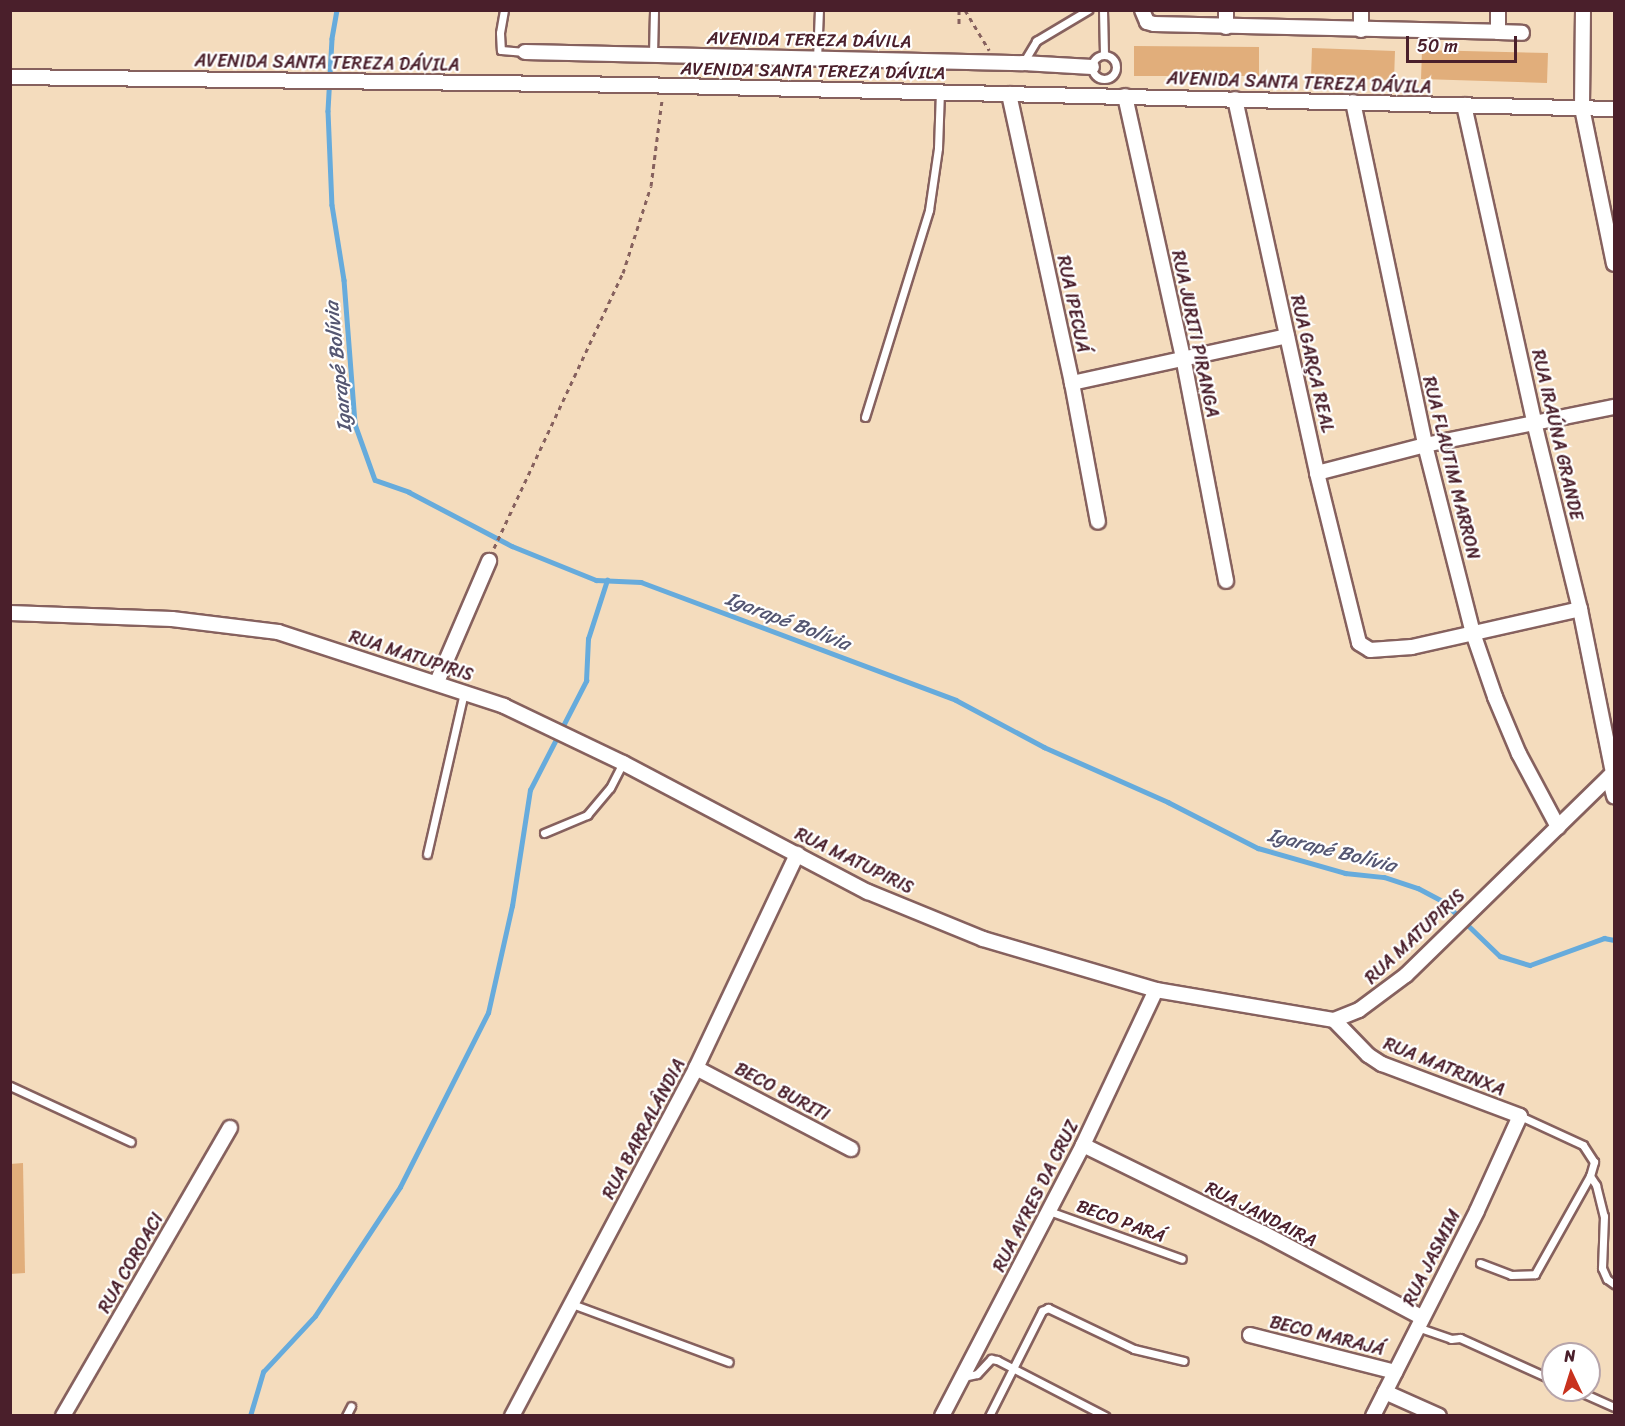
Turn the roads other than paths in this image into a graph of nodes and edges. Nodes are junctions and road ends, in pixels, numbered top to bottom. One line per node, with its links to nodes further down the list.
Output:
1 (504, 10): 15 (lane)
2 (654, 10): 16 (lane)
3 (819, 10): 18 (lane)
4 (1088, 10): 19 (lane)
5 (1104, 10): 17 (lane)
6 (1142, 10): 11 (street)
7 (1226, 10): 11 (street)
8 (1361, 10): 12 (street)
9 (1498, 10): 13 (street)
10 (1584, 10): 28 (street)
11 (1226, 27): 12 (street)
12 (1361, 30): 13 (street)
13 (1498, 32): 14 (street)
14 (1522, 33)
15 (525, 52): 16 (street, AVENIDA TEREZA DÁVILA)
16 (653, 55): 18 (street, AVENIDA TEREZA DÁVILA)
17 (1104, 55): 20 (lane); 20 (lane)
18 (817, 59): 19 (street, AVENIDA TEREZA DÁVILA)
19 (1023, 63): 20 (street, AVENIDA TEREZA DÁVILA)
20 (1092, 67)
21 (10, 77): 22 (street, AVENIDA SANTA TEREZA DÁVILA)
22 (940, 92): 23 (street, AVENIDA SANTA TEREZA DÁVILA); 35 (lane)
23 (1009, 94): 24 (street, AVENIDA SANTA TEREZA DÁVILA); 33 (street, RUA IPECUÁ)
24 (1125, 96): 25 (street, AVENIDA SANTA TEREZA DÁVILA); 32 (street, RUA JURITI PIRANGA)
25 (1234, 99): 26 (street, AVENIDA SANTA TEREZA DÁVILA); 31 (street, RUA GARÇA REAL)
26 (1353, 102): 27 (street, AVENIDA SANTA TEREZA DÁVILA); 37 (street, RUA FLAUTIM MARRON)
27 (1464, 105): 28 (street, AVENIDA SANTA TEREZA DÁVILA); 36 (street, RUA IRAÚNA GRANDE)
28 (1582, 108): 29 (street, AVENIDA SANTA TEREZA DÁVILA); 30 (street)
29 (1614, 109)
30 (1614, 264)
31 (1287, 336): 32 (street); 38 (street, RUA GARÇA REAL)
32 (1183, 357): 33 (street); 41 (street, RUA JURITI PIRANGA)
33 (1072, 383): 39 (street, RUA IPECUÁ)
34 (1614, 407): 36 (street)
35 (865, 417)
36 (1534, 422): 37 (street); 42 (street, RUA IRAÚNA GRANDE)
37 (1425, 445): 38 (street); 44 (street, RUA FLAUTIM MARRON)
38 (1317, 473): 44 (street, RUA GARÇA REAL)
39 (1098, 522)
40 (489, 561): 45 (street)
41 (1226, 581)
42 (1580, 609): 44 (street); 48 (street, RUA IRAÚNA GRANDE)
43 (10, 613): 45 (street, RUA MATUPIRIS)
44 (1473, 633): 50 (street, RUA FLAUTIM MARRON)
45 (437, 682): 46 (street, RUA MATUPIRIS)
46 (464, 692): 47 (street, RUA MATUPIRIS); 52 (lane)
47 (623, 763): 51 (lane); 53 (street, RUA MATUPIRIS)
48 (1612, 774): 49 (street, RUA IRAÚNA GRANDE); 50 (street, RUA MATUPIRIS)
49 (1614, 796)
50 (1558, 827): 55 (street, RUA MATUPIRIS)
51 (544, 833)
52 (427, 854)
53 (797, 854): 54 (street, RUA MATUPIRIS); 56 (street, RUA BARRALÂNDIA)
54 (1156, 990): 55 (street, RUA MATUPIRIS); 61 (street, RUA AYRES DA CRUZ)
55 (1334, 1020): 58 (street, RUA MATRINXA)
56 (696, 1068): 62 (street, BECO BURITI); 68 (street, RUA BARRALÂNDIA)
57 (10, 1086): 60 (lane)
58 (1520, 1116): 63 (lane); 69 (street, RUA JASMIM)
59 (230, 1128): 79 (street, RUA COROACI)
60 (131, 1142)
61 (1083, 1145): 64 (street, RUA AYRES DA CRUZ); 69 (street, RUA JANDAIRA)
62 (851, 1149)
63 (1590, 1176): 66 (lane); 67 (lane)
64 (1050, 1211): 65 (lane, BECO PARÁ); 76 (street, RUA AYRES DA CRUZ)
65 (1182, 1259)
66 (1480, 1263)
67 (1614, 1284)
68 (572, 1304): 72 (lane); 81 (street, RUA BARRALÂNDIA)
69 (1419, 1322): 74 (street, RUA JASMIM); 75 (lane)
70 (1250, 1335): 74 (street, BECO MARAJÁ)
71 (1184, 1361): 73 (lane)
72 (729, 1362)
73 (1013, 1368): 76 (lane); 83 (lane); 84 (lane)
74 (1395, 1372): 77 (street, RUA JASMIM)
75 (1541, 1375)
76 (960, 1377): 82 (street, RUA AYRES DA CRUZ)
77 (1385, 1392): 85 (street, RUA JASMIM); 86 (street)
78 (351, 1406): 80 (lane)
79 (63, 1416)
80 (346, 1416)
81 (512, 1416)
82 (942, 1416)
83 (989, 1416)
84 (1105, 1416)
85 (1373, 1416)
86 (1439, 1416)

